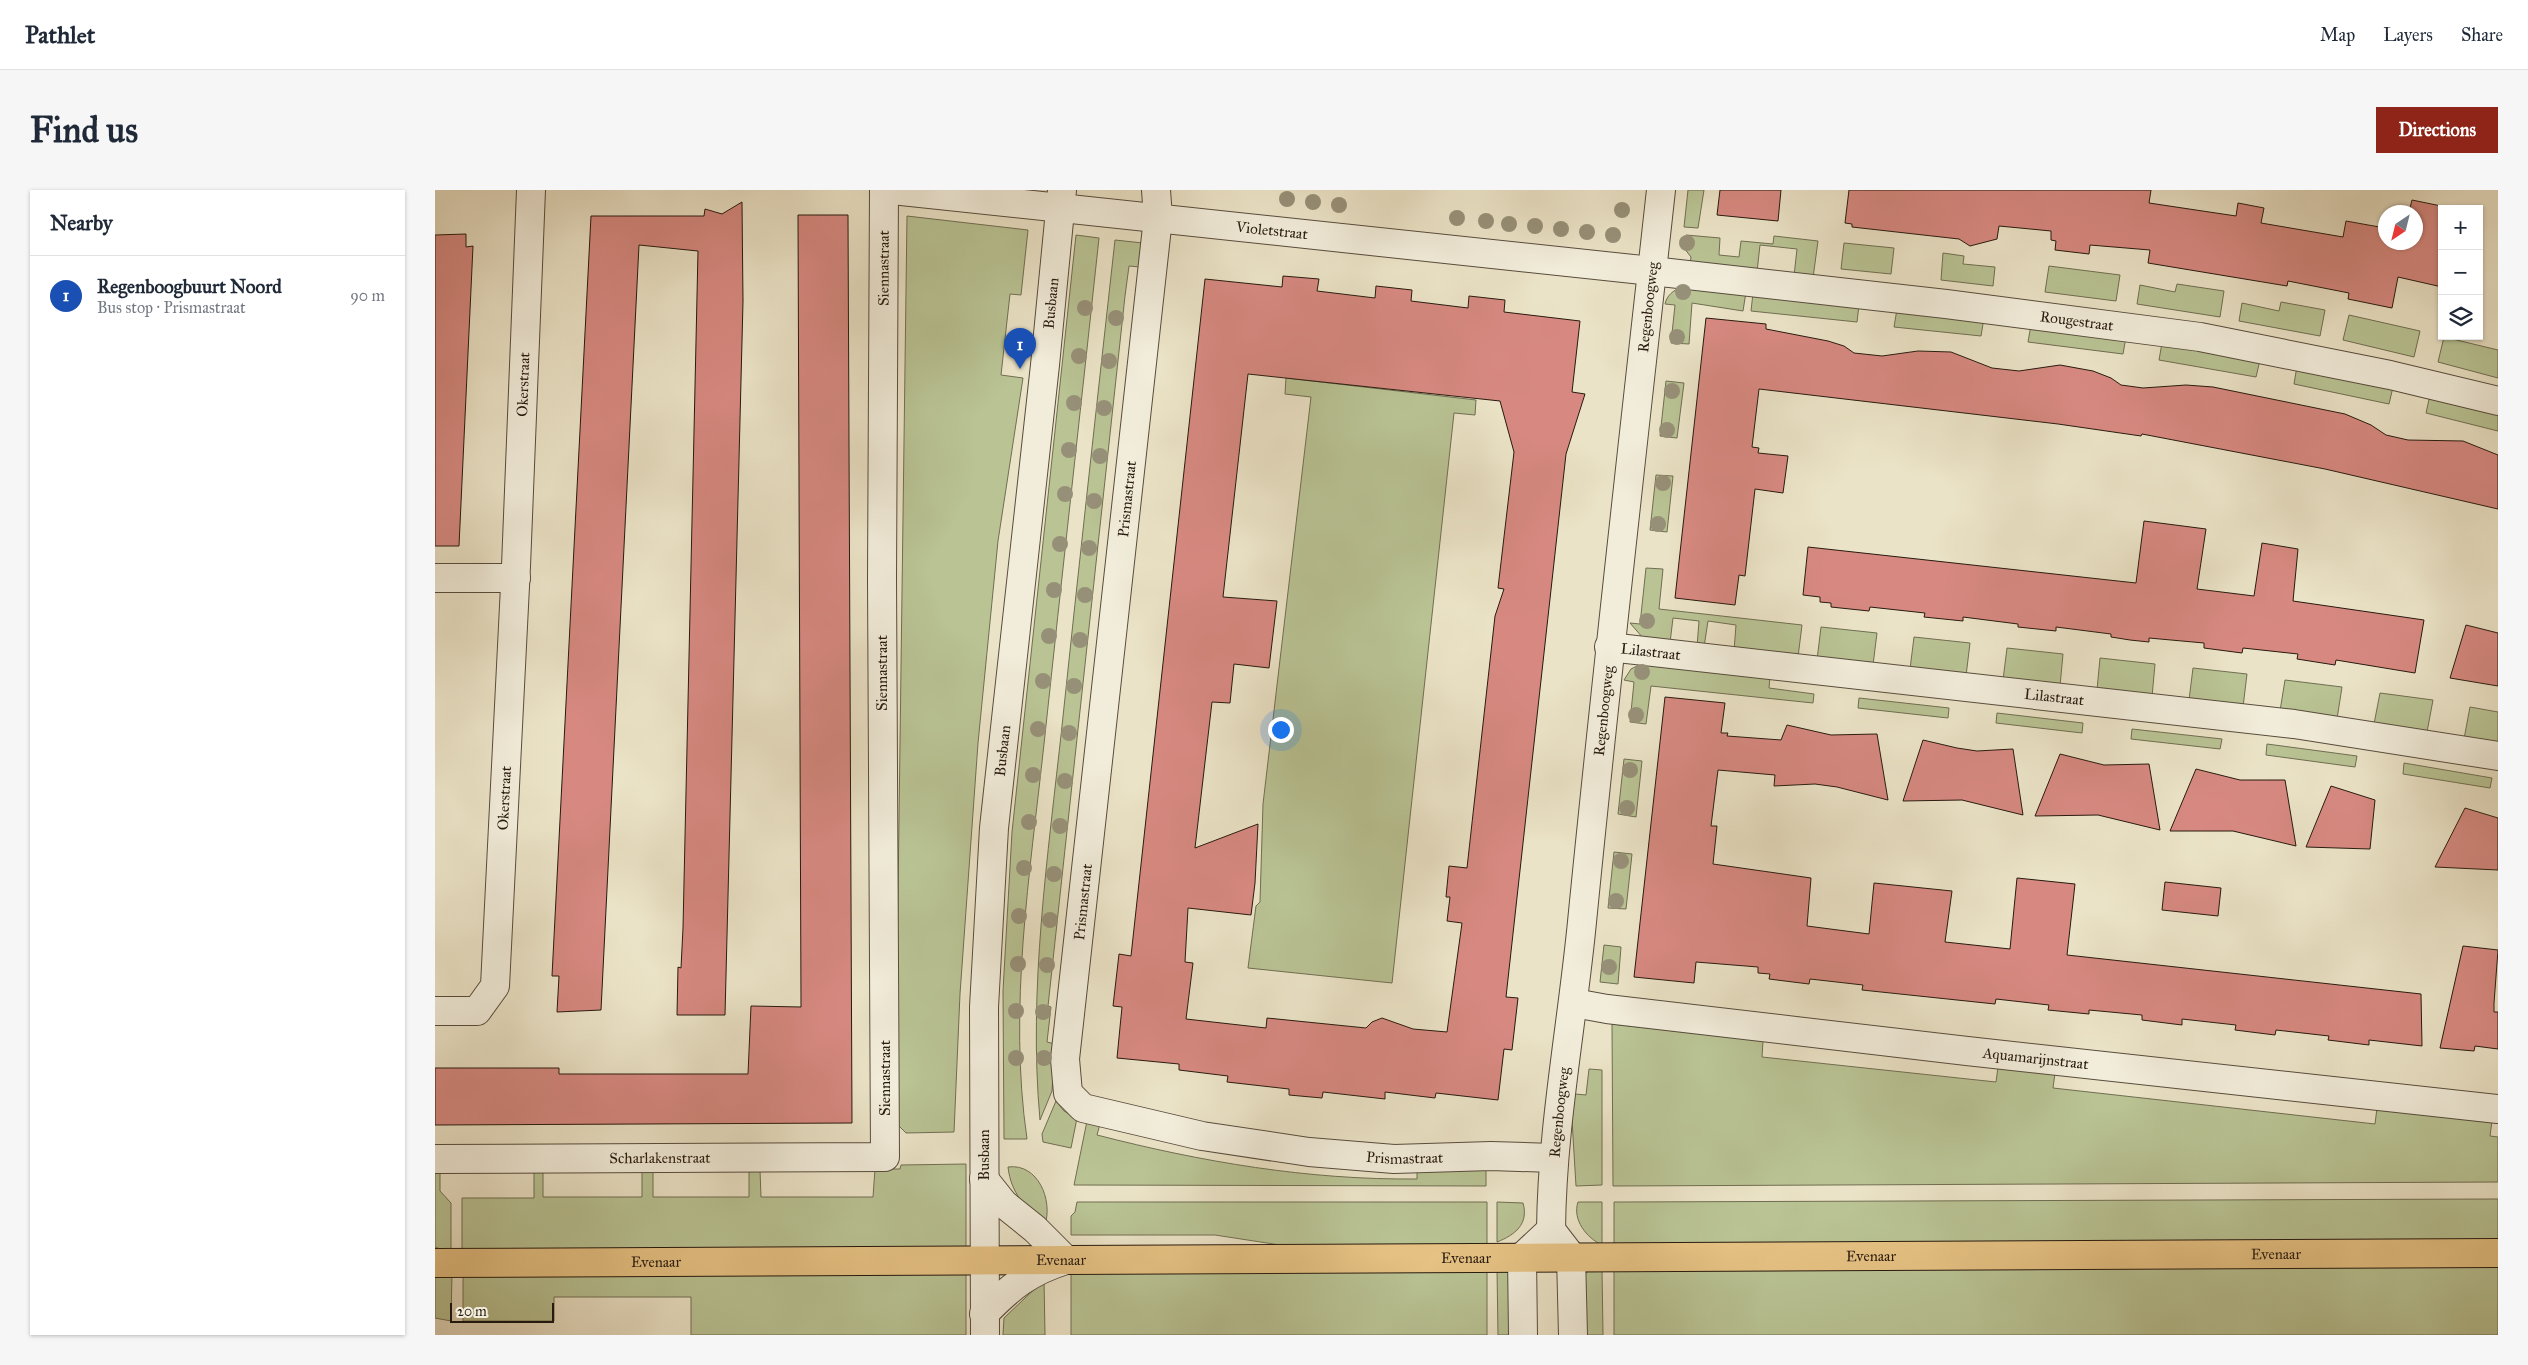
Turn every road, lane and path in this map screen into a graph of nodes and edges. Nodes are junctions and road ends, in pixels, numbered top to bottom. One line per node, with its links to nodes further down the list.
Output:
1 (531, 190): 11 (street, Okerstraat)
2 (884, 190): 17 (street, Siennastraat)
3 (892, 190): 6 (street, Violetstraat)
4 (1156, 190): 7 (street, Prismastraat)
5 (1661, 190): 8 (street, Regenboogweg)
6 (1061, 199): 7 (street, Violetstraat); 20 (street, Busbaan)
7 (1158, 218): 8 (street, Violetstraat); 18 (street, Prismastraat)
8 (1652, 271): 9 (street, Rougestraat); 12 (street, Regenboogweg)
9 (2498, 402)
10 (435, 578): 11 (street)
11 (516, 578): 15 (street, Okerstraat)
12 (1609, 647): 13 (street, Lilastraat); 14 (street, Regenboogweg)
13 (2498, 756)
14 (1574, 1003): 16 (street, Aquamarijnstraat); 18 (street, Regenboogweg)
15 (435, 1011)
16 (2498, 1109)
17 (885, 1157): 19 (street, Scharlakenstraat)
18 (1553, 1158): 21 (street, Regenboogweg)
19 (435, 1159)
20 (984, 1179): 25 (street, Busbaan); 26 (street)
21 (1551, 1230): 23 (street); 24 (street)
22 (2498, 1253): 23 (main road, Evenaar)
23 (1571, 1256): 24 (main road, Evenaar); 30 (street)
24 (1522, 1257): 26 (main road, Evenaar); 29 (street)
25 (983, 1259): 26 (main road, Evenaar); 27 (main road, Evenaar); 28 (street, Busbaan)
26 (1066, 1260): 28 (street, Busbaan)
27 (435, 1262)
28 (984, 1324)
29 (1523, 1335)
30 (1573, 1335)

